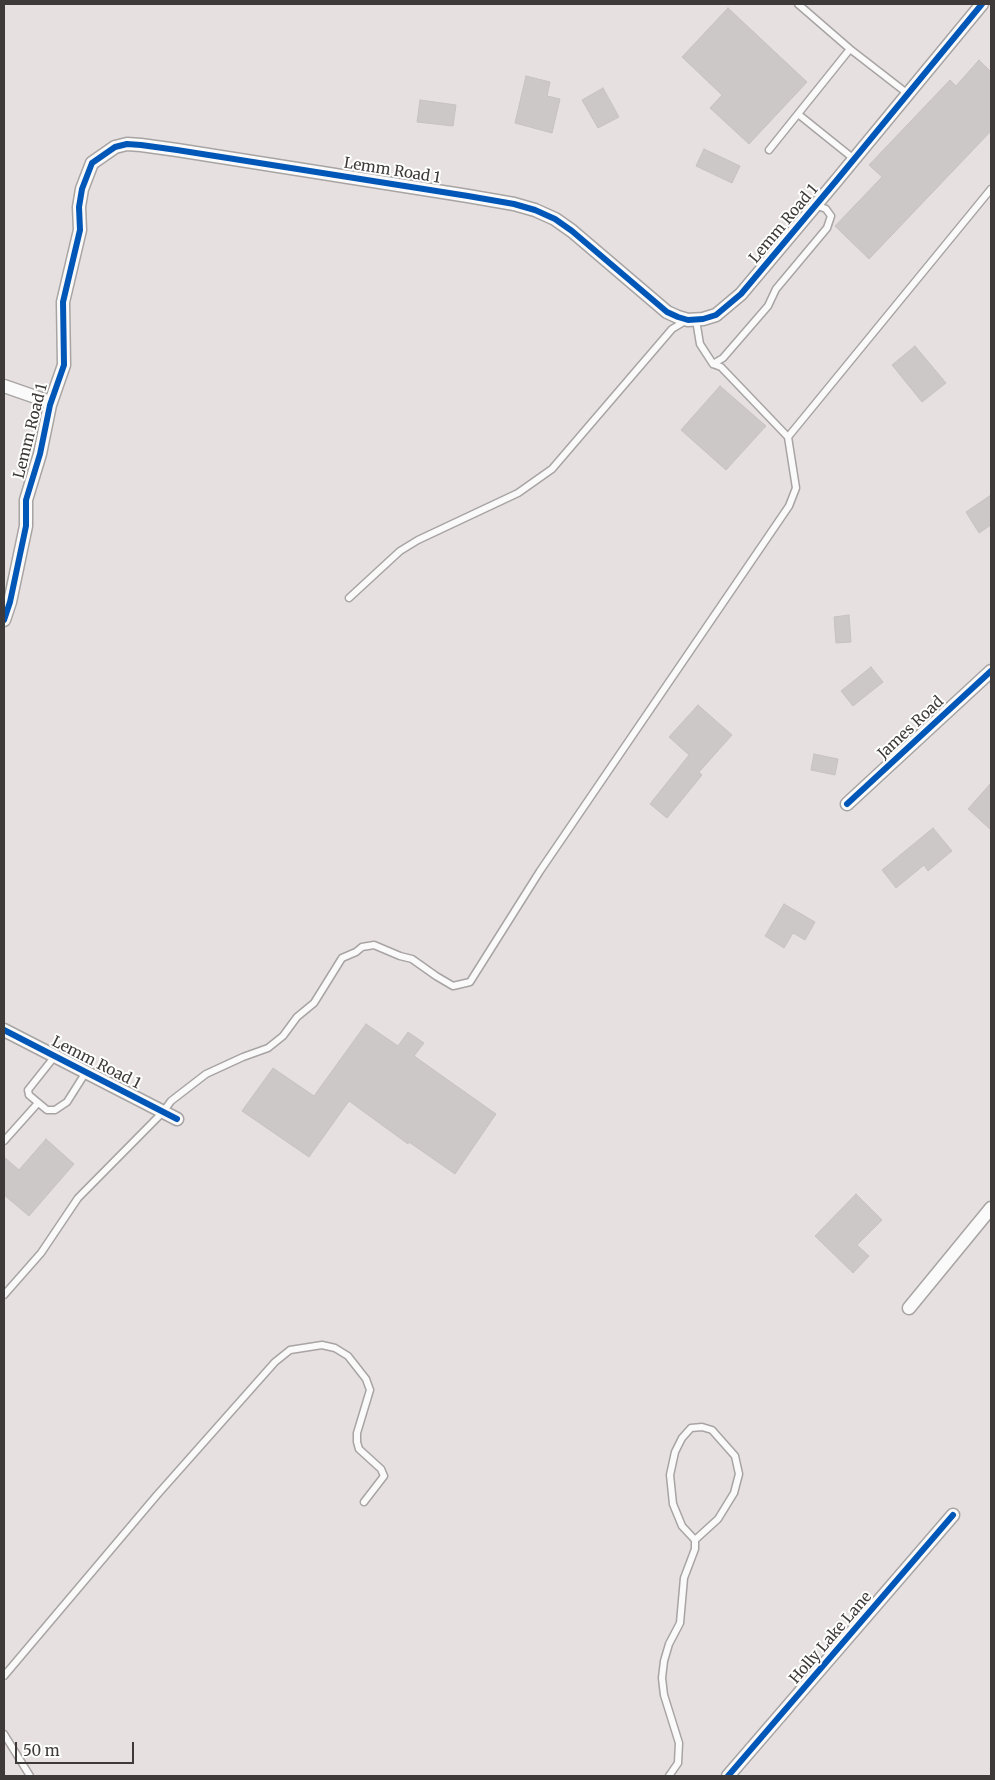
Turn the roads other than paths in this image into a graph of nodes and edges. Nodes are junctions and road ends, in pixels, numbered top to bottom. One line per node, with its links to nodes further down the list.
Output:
1 (798, 4): 3 (lane)
2 (982, 4): 4 (street, Lemm Road 1)
3 (850, 49): 4 (lane); 5 (lane)
4 (908, 94): 7 (street, Lemm Road 1)
5 (798, 114): 6 (lane); 7 (lane)
6 (769, 150)
7 (854, 159): 9 (street, Lemm Road 1)
8 (991, 189): 14 (lane)
9 (816, 205): 10 (street, Lemm Road 1); 11 (lane)
10 (692, 320): 11 (lane); 13 (street, Lemm Road 1); 15 (lane)
11 (713, 364): 14 (lane)
12 (4, 386): 13 (street)
13 (50, 402): 16 (street, Lemm Road 1)
14 (788, 437): 24 (lane)
15 (349, 598)
16 (7, 601): 17 (street, Lemm Road 1)
17 (4, 620)
18 (991, 671): 19 (street, James Road)
19 (847, 804)
20 (4, 1030): 21 (street, Lemm Road 1)
21 (55, 1056): 22 (street, Lemm Road 1); 23 (lane)
22 (86, 1072): 23 (lane); 24 (street, Lemm Road 1)
23 (38, 1103): 26 (lane)
24 (163, 1112): 25 (street, Lemm Road 1); 28 (lane)
25 (177, 1119)
26 (4, 1141)
27 (991, 1208): 29 (street)
28 (4, 1296)
29 (909, 1308)
30 (364, 1502): 33 (lane)
31 (953, 1515): 37 (street, Holly Lake Lane)
32 (695, 1540): 32 (lane); 36 (lane)
33 (4, 1676)
34 (4, 1734): 35 (lane)
35 (30, 1776)
36 (669, 1776)
37 (728, 1776)

